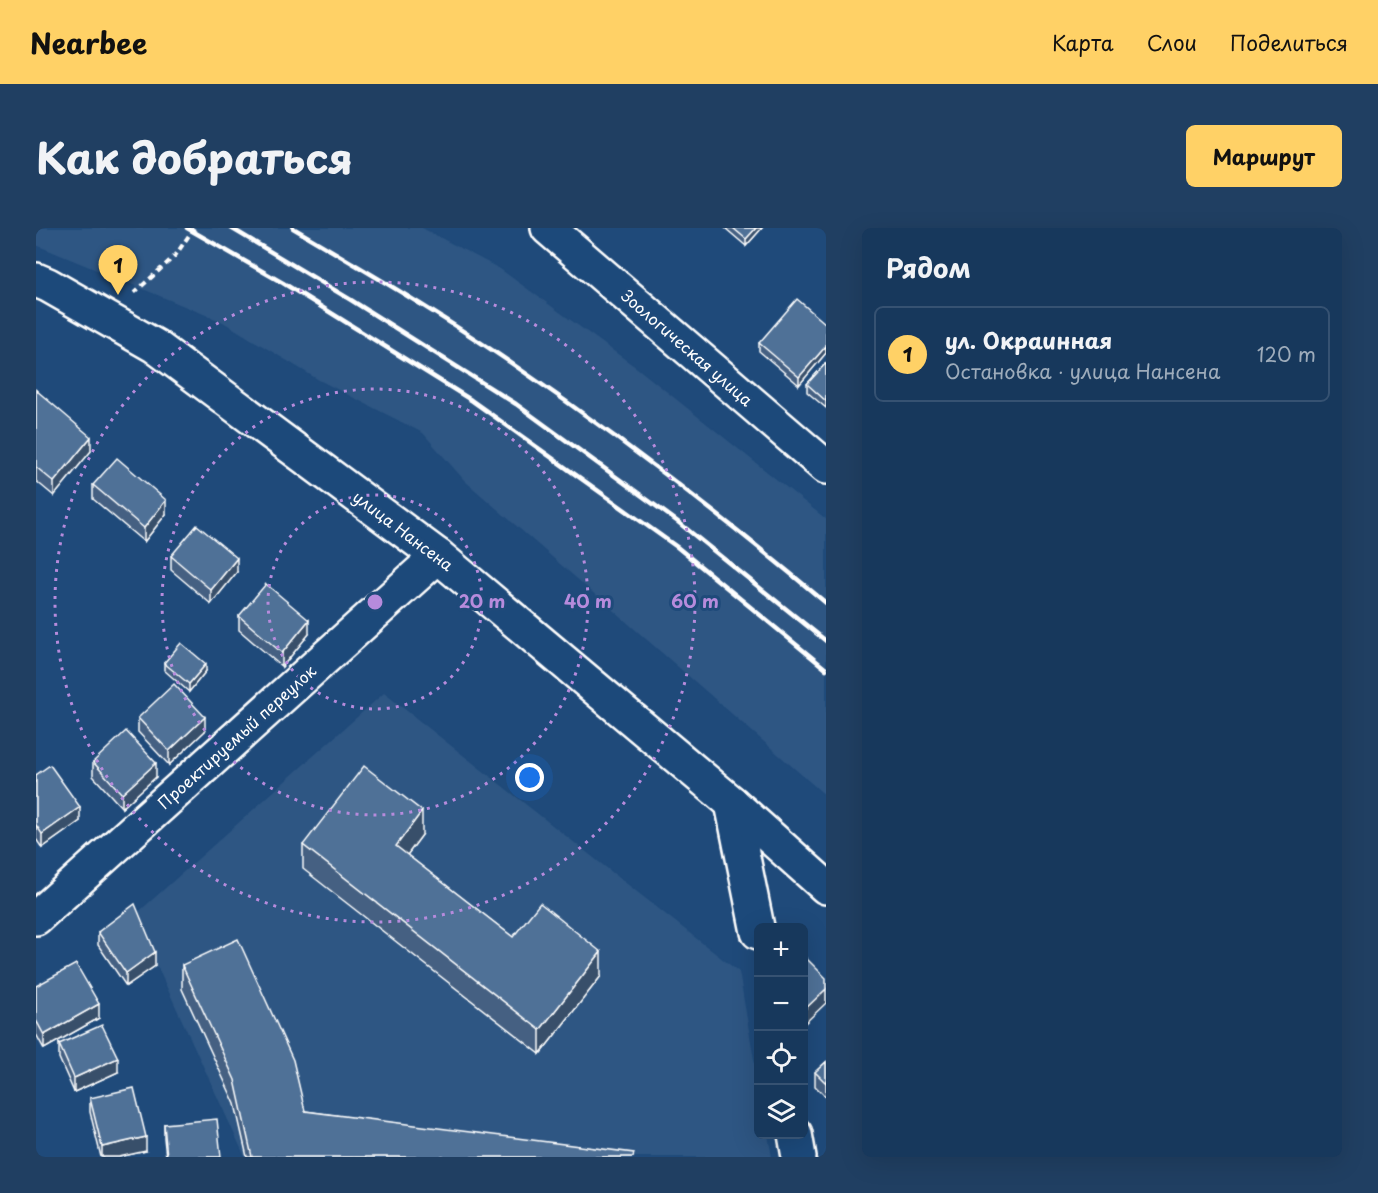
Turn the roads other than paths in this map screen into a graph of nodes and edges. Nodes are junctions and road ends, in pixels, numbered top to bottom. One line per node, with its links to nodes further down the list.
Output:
1 (548, 228): 3 (main road, Зоологическая улица)
2 (40, 287): 4 (main road, улица Нансена)
3 (826, 467)
4 (438, 556): 5 (main road, улица Нансена); 7 (main road, Проектируемый переулок)
5 (732, 803): 6 (main road, улица Нансена); 8 (main road)
6 (826, 887)
7 (36, 918)
8 (757, 923)
9 (796, 1139): 10 (main road)
10 (799, 1157)

